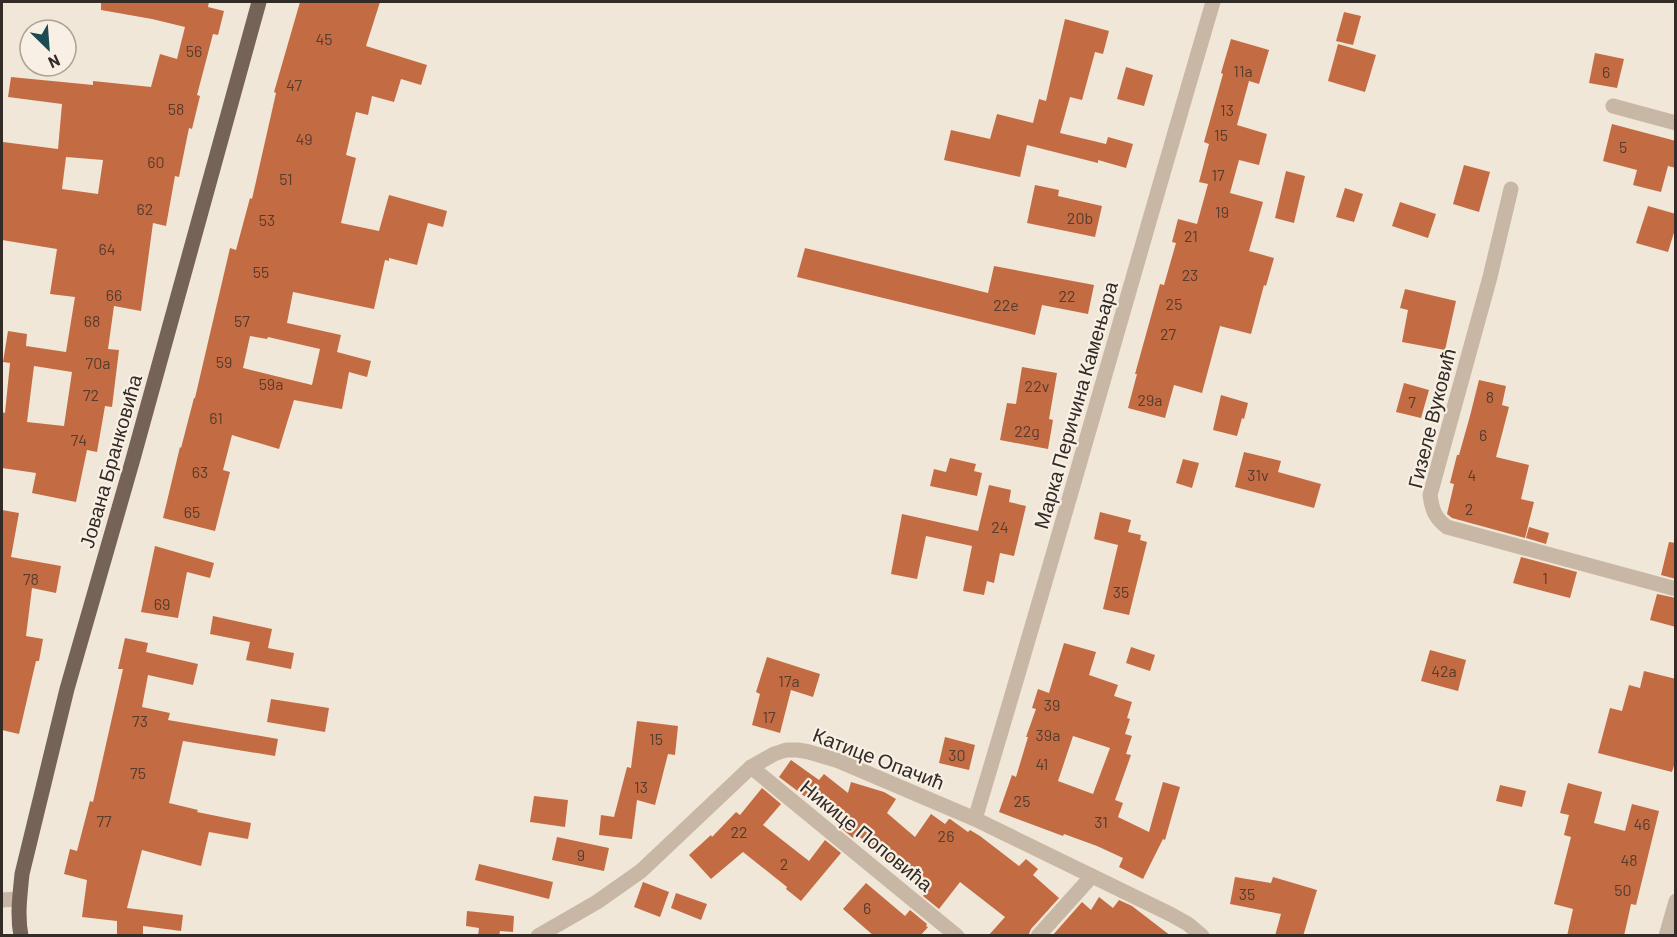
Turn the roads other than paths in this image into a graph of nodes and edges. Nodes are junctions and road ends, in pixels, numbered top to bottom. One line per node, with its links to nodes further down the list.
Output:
1 (259, 2): 10 (main road, Јована Бранковића)
2 (1213, 2): 8 (street, Марка Перичина Камењара)
3 (1613, 106): 4 (street)
4 (1676, 123)
5 (1511, 189): 6 (street, Гизеле Вуковић)
6 (1676, 589)
7 (751, 767): 8 (street, Катице Опачић); 14 (street, Катице Опачић); 15 (street, Никице Поповића)
8 (975, 819): 9 (street, Катице Опачић)
9 (1092, 876): 16 (street); 17 (street, Катице Опачић)
10 (19, 899): 11 (street); 13 (main road, Јована Бранковића)
11 (2, 900)
12 (1676, 901): 18 (street)
13 (21, 936)
14 (538, 936)
15 (957, 936)
16 (1038, 936)
17 (1202, 936)
18 (1666, 936)

